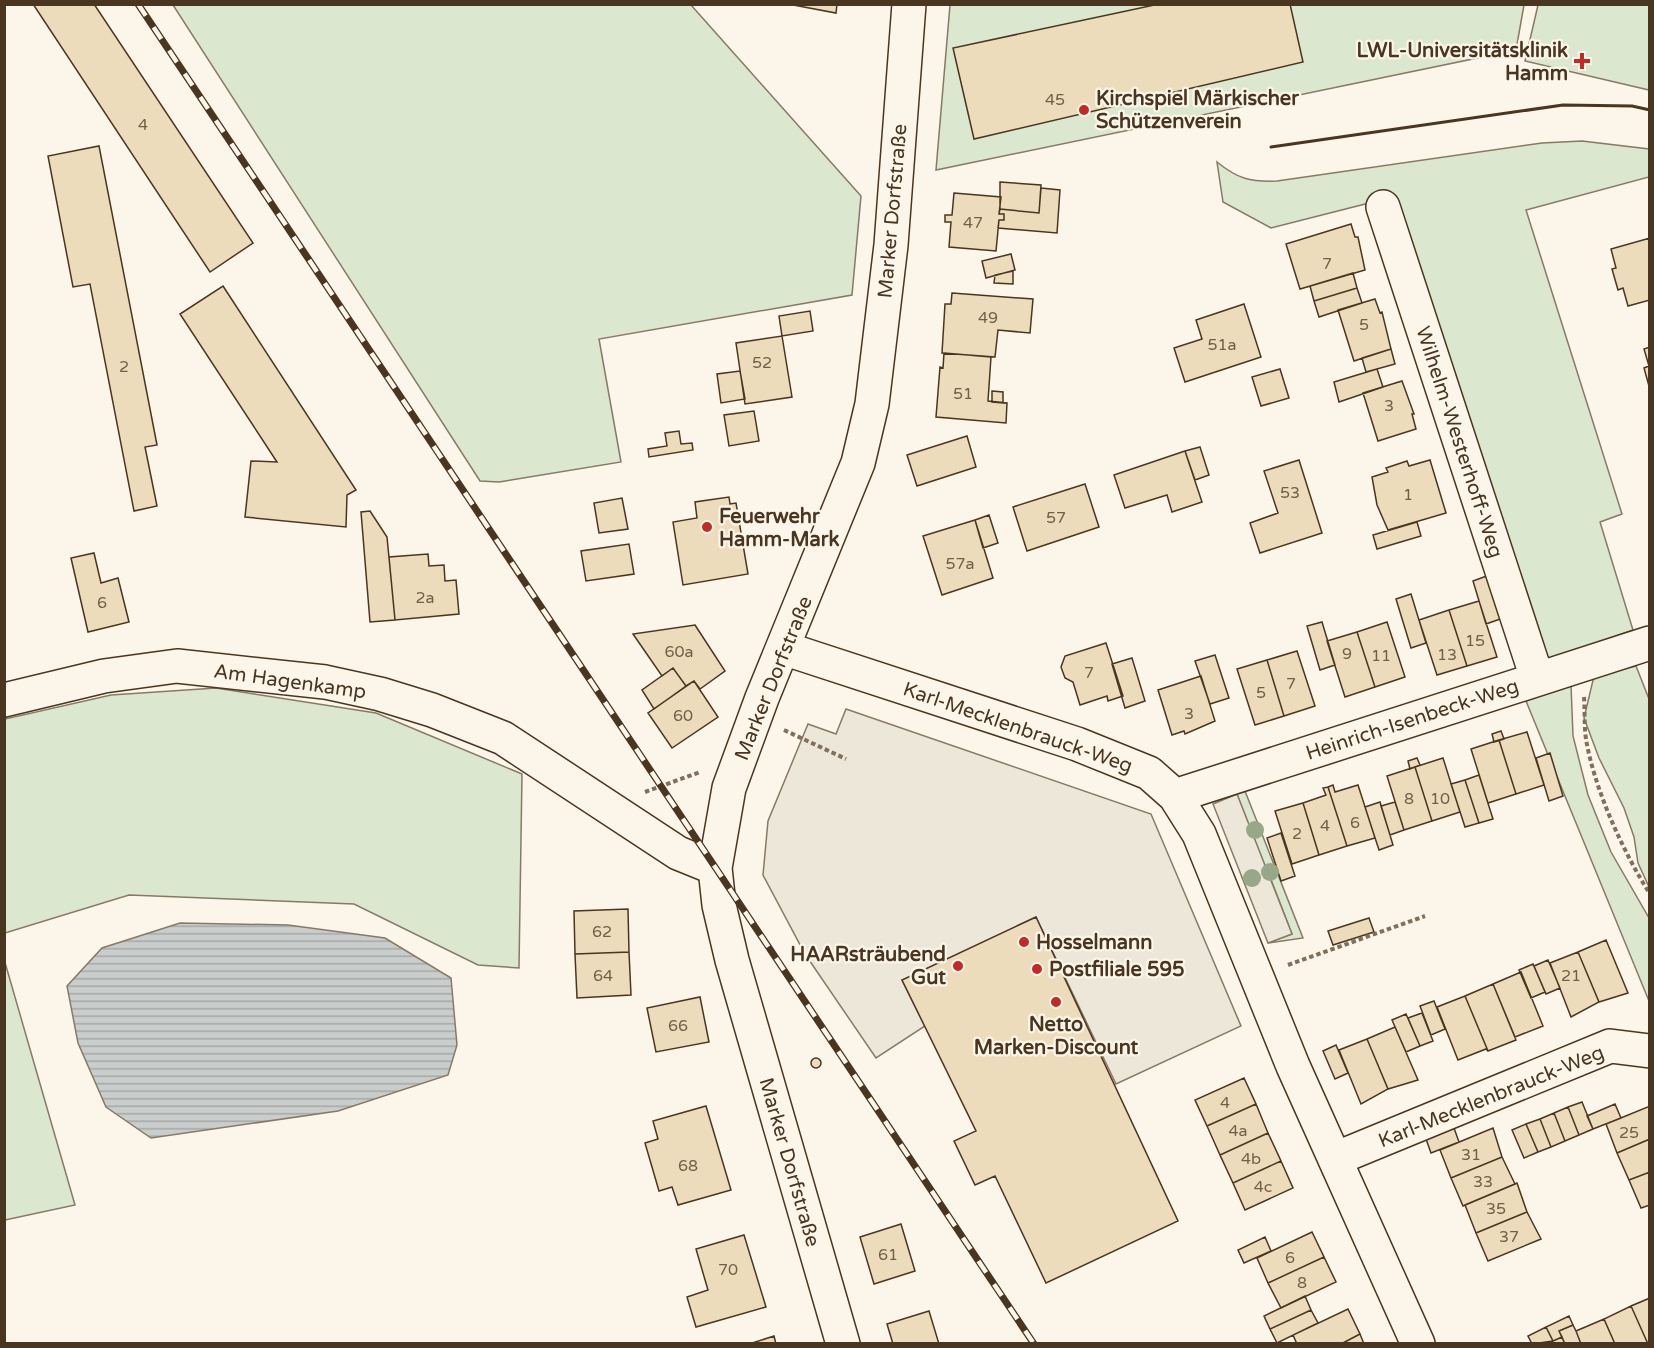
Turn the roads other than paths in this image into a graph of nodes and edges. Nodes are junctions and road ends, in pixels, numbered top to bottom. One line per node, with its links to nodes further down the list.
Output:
1 (909, 4): 4 (street, Marker Dorfstraße)
2 (1383, 207): 5 (street, Wilhelm-Westerhoff-Weg)
3 (1650, 643): 5 (street, Heinrich-Isenbeck-Weg)
4 (783, 648): 7 (street, Karl-Mecklenbrauck-Weg); 8 (street, Marker Dorfstraße)
5 (1536, 678): 7 (street, Heinrich-Isenbeck-Weg)
6 (4, 700): 8 (street, Am Hagenkamp)
7 (1175, 796): 10 (street, Karl-Mecklenbrauck-Weg)
8 (715, 868): 11 (street, Marker Dorfstraße)
9 (1650, 1051): 10 (street, Karl-Mecklenbrauck-Weg)
10 (1335, 1160): 12 (street, Karl-Mecklenbrauck-Weg)
11 (843, 1344)
12 (1419, 1344)

